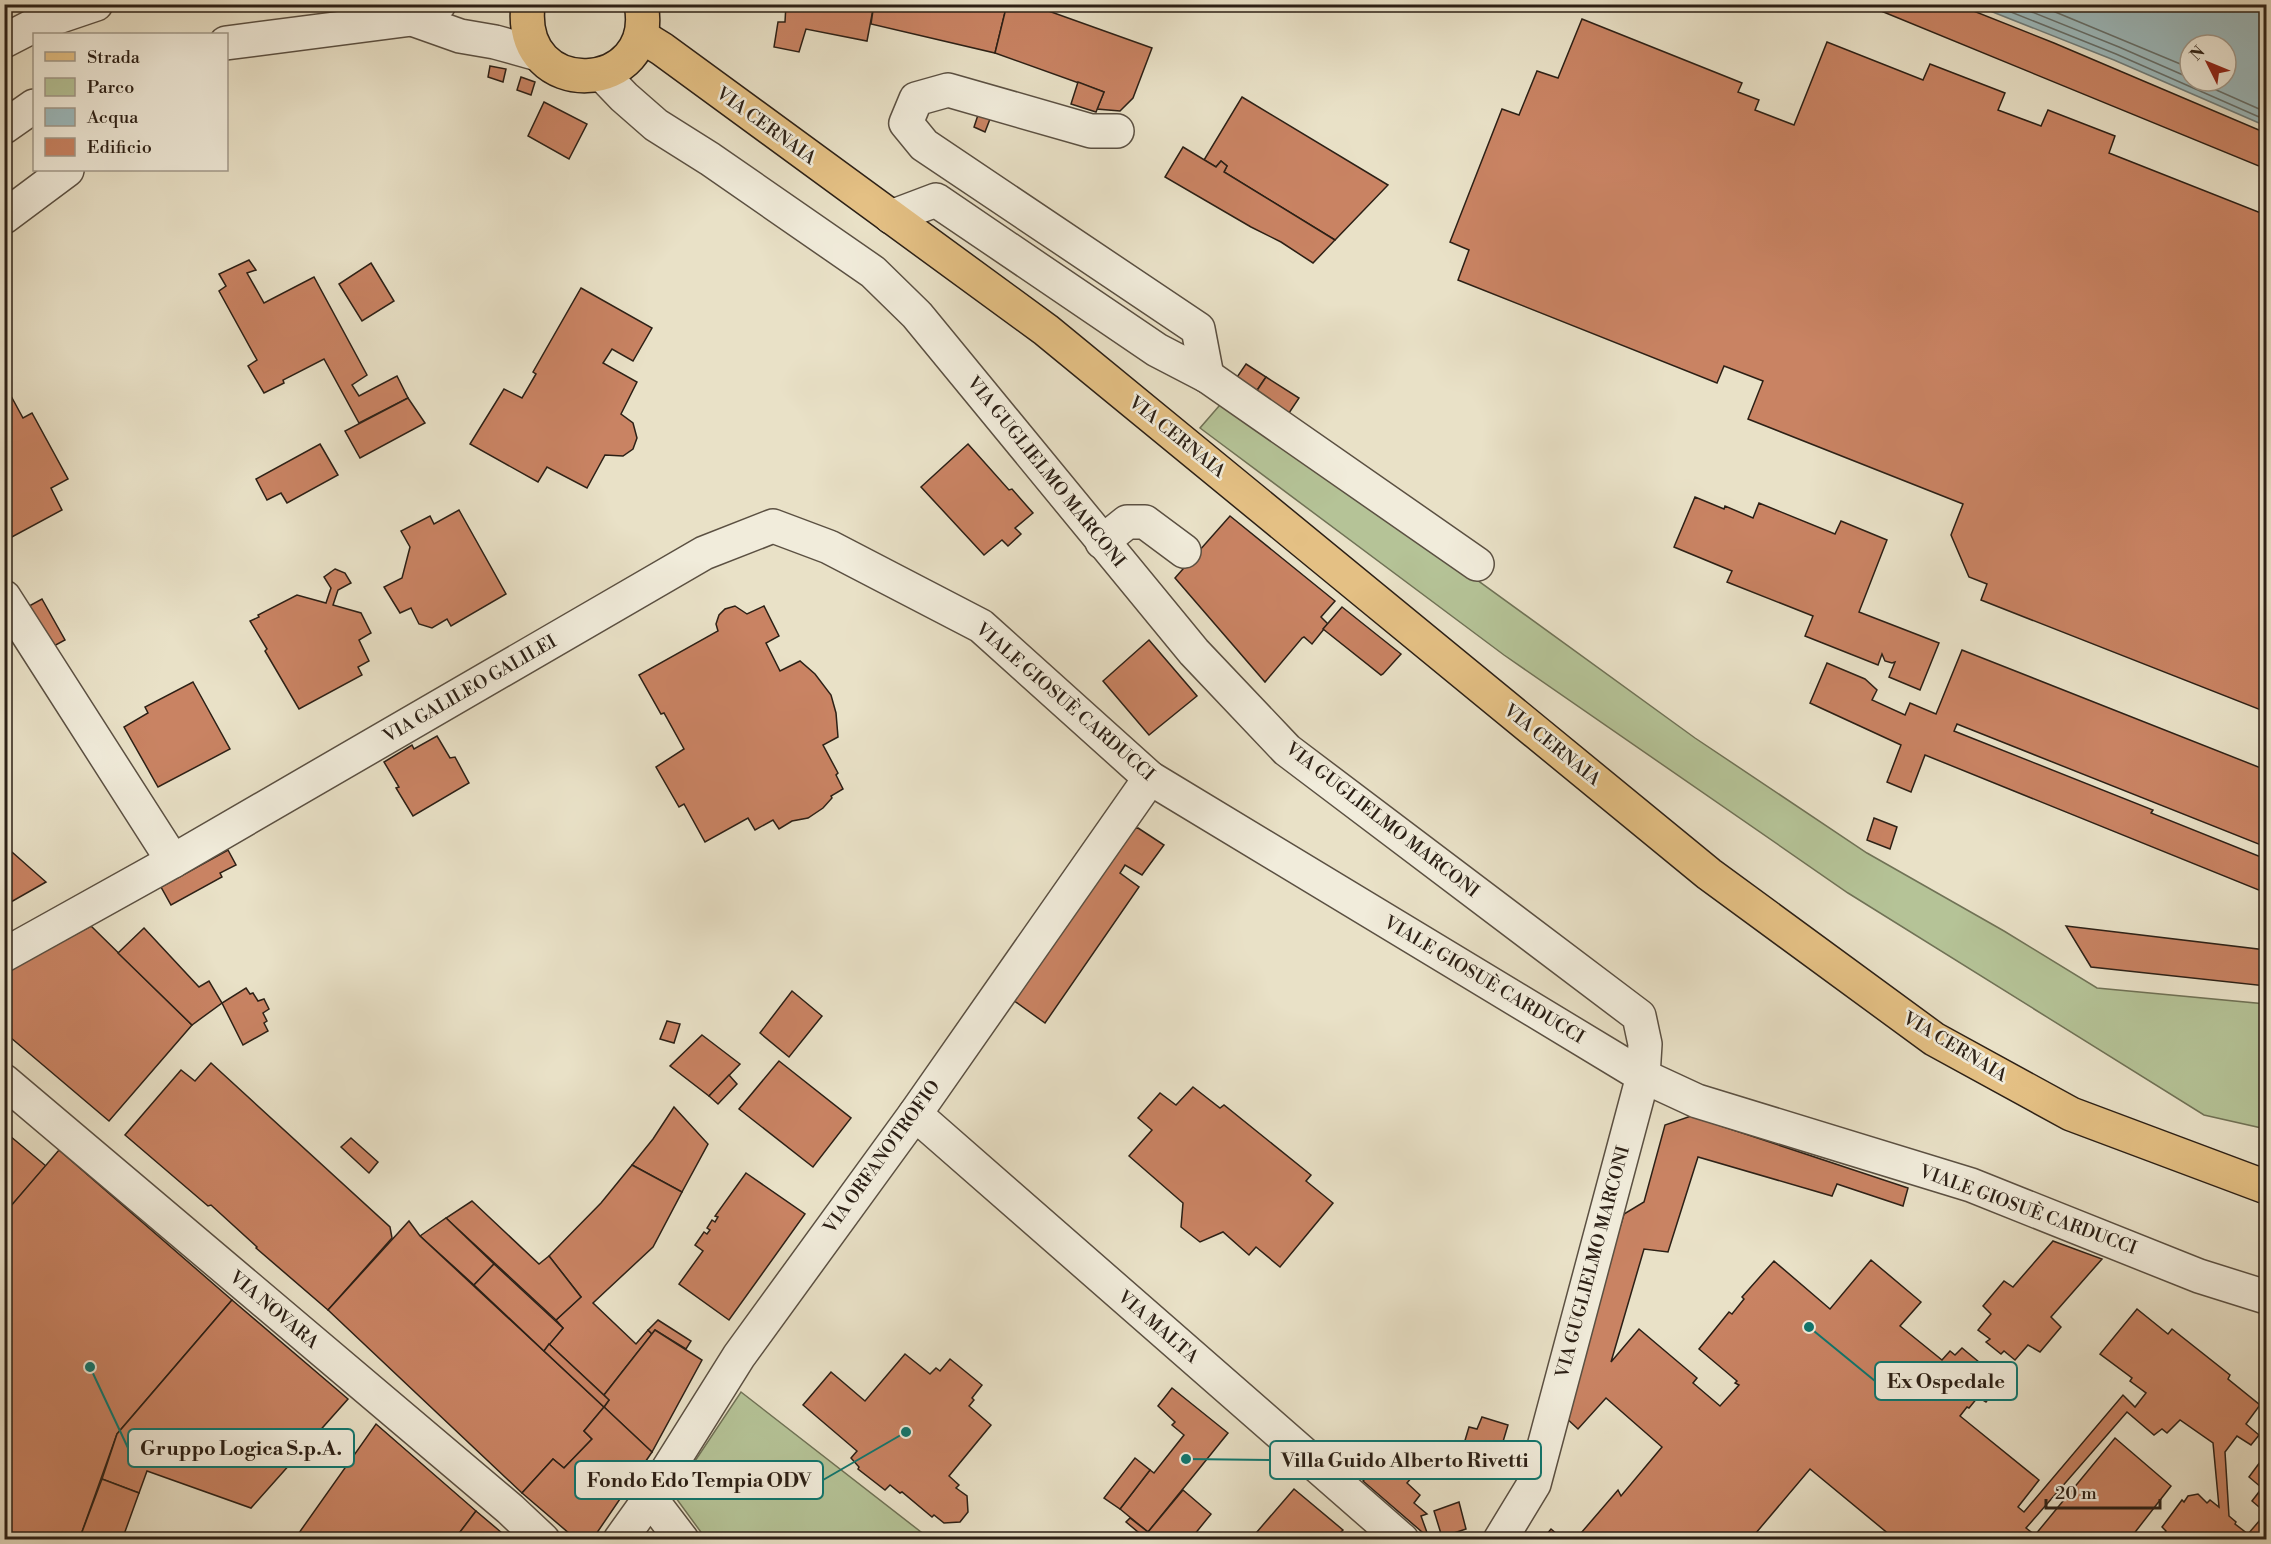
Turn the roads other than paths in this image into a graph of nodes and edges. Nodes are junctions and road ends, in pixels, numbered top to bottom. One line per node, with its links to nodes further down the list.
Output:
1 (96, 4): 5 (street)
2 (528, 4): 7 (main road)
3 (426, 12): 6 (street); 7 (street)
4 (641, 20): 8 (main road); 14 (main road, VIA CERNAIA)
5 (4, 41)
6 (228, 44)
7 (538, 54): 8 (main road)
8 (602, 74): 17 (street, VIA GUGLIELMO MARCONI)
9 (33, 107): 10 (street)
10 (4, 127)
11 (1117, 131): 15 (street)
12 (66, 171): 13 (street)
13 (4, 217)
14 (891, 217): 15 (street); 27 (main road, VIA CERNAIA)
15 (1207, 376): 19 (street)
16 (773, 526): 21 (street, VIALE GIOSUÈ CARDUCCI); 22 (street, VIA GALILEO GALILEI)
17 (1102, 542): 18 (street); 24 (street, VIA GUGLIELMO MARCONI)
18 (1184, 551)
19 (1477, 564)
20 (4, 597): 22 (street)
21 (1150, 778): 24 (street, VIALE GIOSUÈ CARDUCCI); 26 (street, VIA ORFANOTROFIO)
22 (173, 861): 23 (street, VIA GALILEO GALILEI)
23 (4, 955)
24 (1643, 1076): 28 (street, VIALE GIOSUÈ CARDUCCI); 34 (street, VIA GUGLIELMO MARCONI)
25 (4, 1081): 30 (street, VIA NOVARA)
26 (915, 1114): 29 (street, VIA ORFANOTROFIO); 33 (street, VIA MALTA)
27 (2266, 1187)
28 (2266, 1297)
29 (650, 1498): 31 (street, VIA ORFANOTROFIO); 32 (street)
30 (543, 1539)
31 (620, 1539)
32 (682, 1539)
33 (1402, 1539)
34 (1500, 1539)

